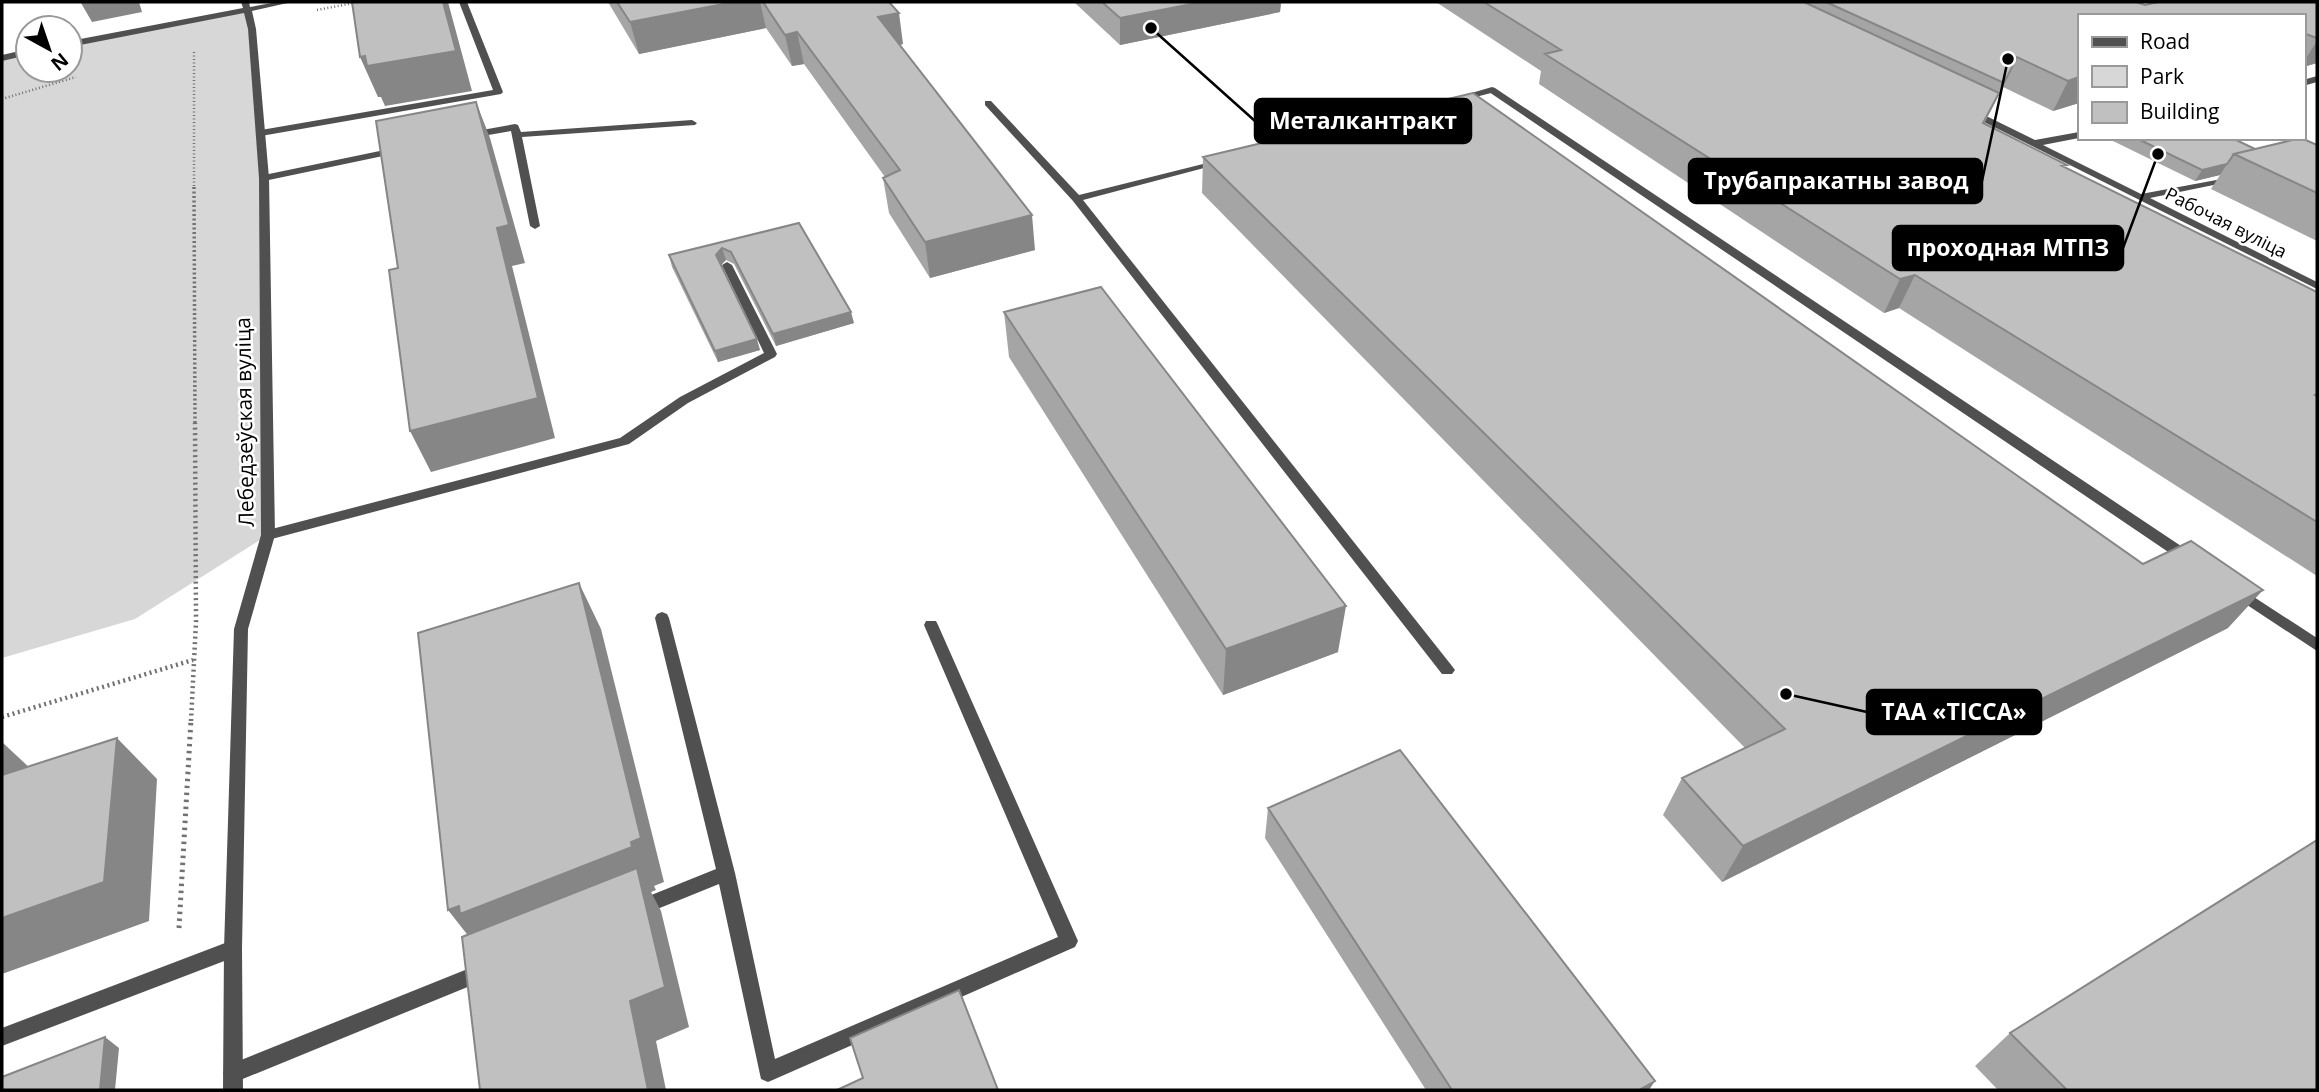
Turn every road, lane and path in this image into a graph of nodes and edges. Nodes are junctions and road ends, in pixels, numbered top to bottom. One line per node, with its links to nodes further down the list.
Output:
1 (288, 2): 3 (street)
2 (463, 2): 10 (street)
3 (246, 5): 4 (street, Лебедзеўская вуліца); 5 (street)
4 (252, 29): 10 (street, Лебедзеўская вуліца); 30 (path)
5 (84, 41)
6 (988, 103): 20 (street)
7 (1438, 104): 25 (street)
8 (1963, 108): 14 (street, Рабочая вуліца)
9 (692, 123): 11 (street)
10 (261, 133): 18 (street, Лебедзеўская вуліца)
11 (516, 135): 13 (street); 21 (street)
12 (2078, 135): 14 (street)
13 (460, 137)
14 (2036, 143): 19 (street, Рабочая вуліца)
15 (406, 148): 18 (street)
16 (1238, 157): 20 (street)
17 (2239, 177): 19 (street)
18 (264, 178): 24 (street, Лебедзеўская вуліца)
19 (2139, 197): 23 (street, Рабочая вуліца)
20 (1077, 199): 31 (street)
21 (535, 226)
22 (727, 265): 24 (street)
23 (2317, 286)
24 (268, 535): 35 (street, Лебедзеўская вуліца)
25 (2203, 568)
26 (2225, 583): 29 (street)
27 (662, 618): 33 (street)
28 (931, 625): 33 (street)
29 (2317, 645)
30 (193, 660): 32 (path); 37 (path)
31 (1447, 670)
32 (2, 717)
33 (726, 873): 34 (street)
34 (622, 915)
35 (233, 949): 37 (street); 39 (street, Лебедзеўская вуліца)
36 (506, 962): 39 (street)
37 (177, 971): 38 (street)
38 (2, 1037)
39 (233, 1082)

